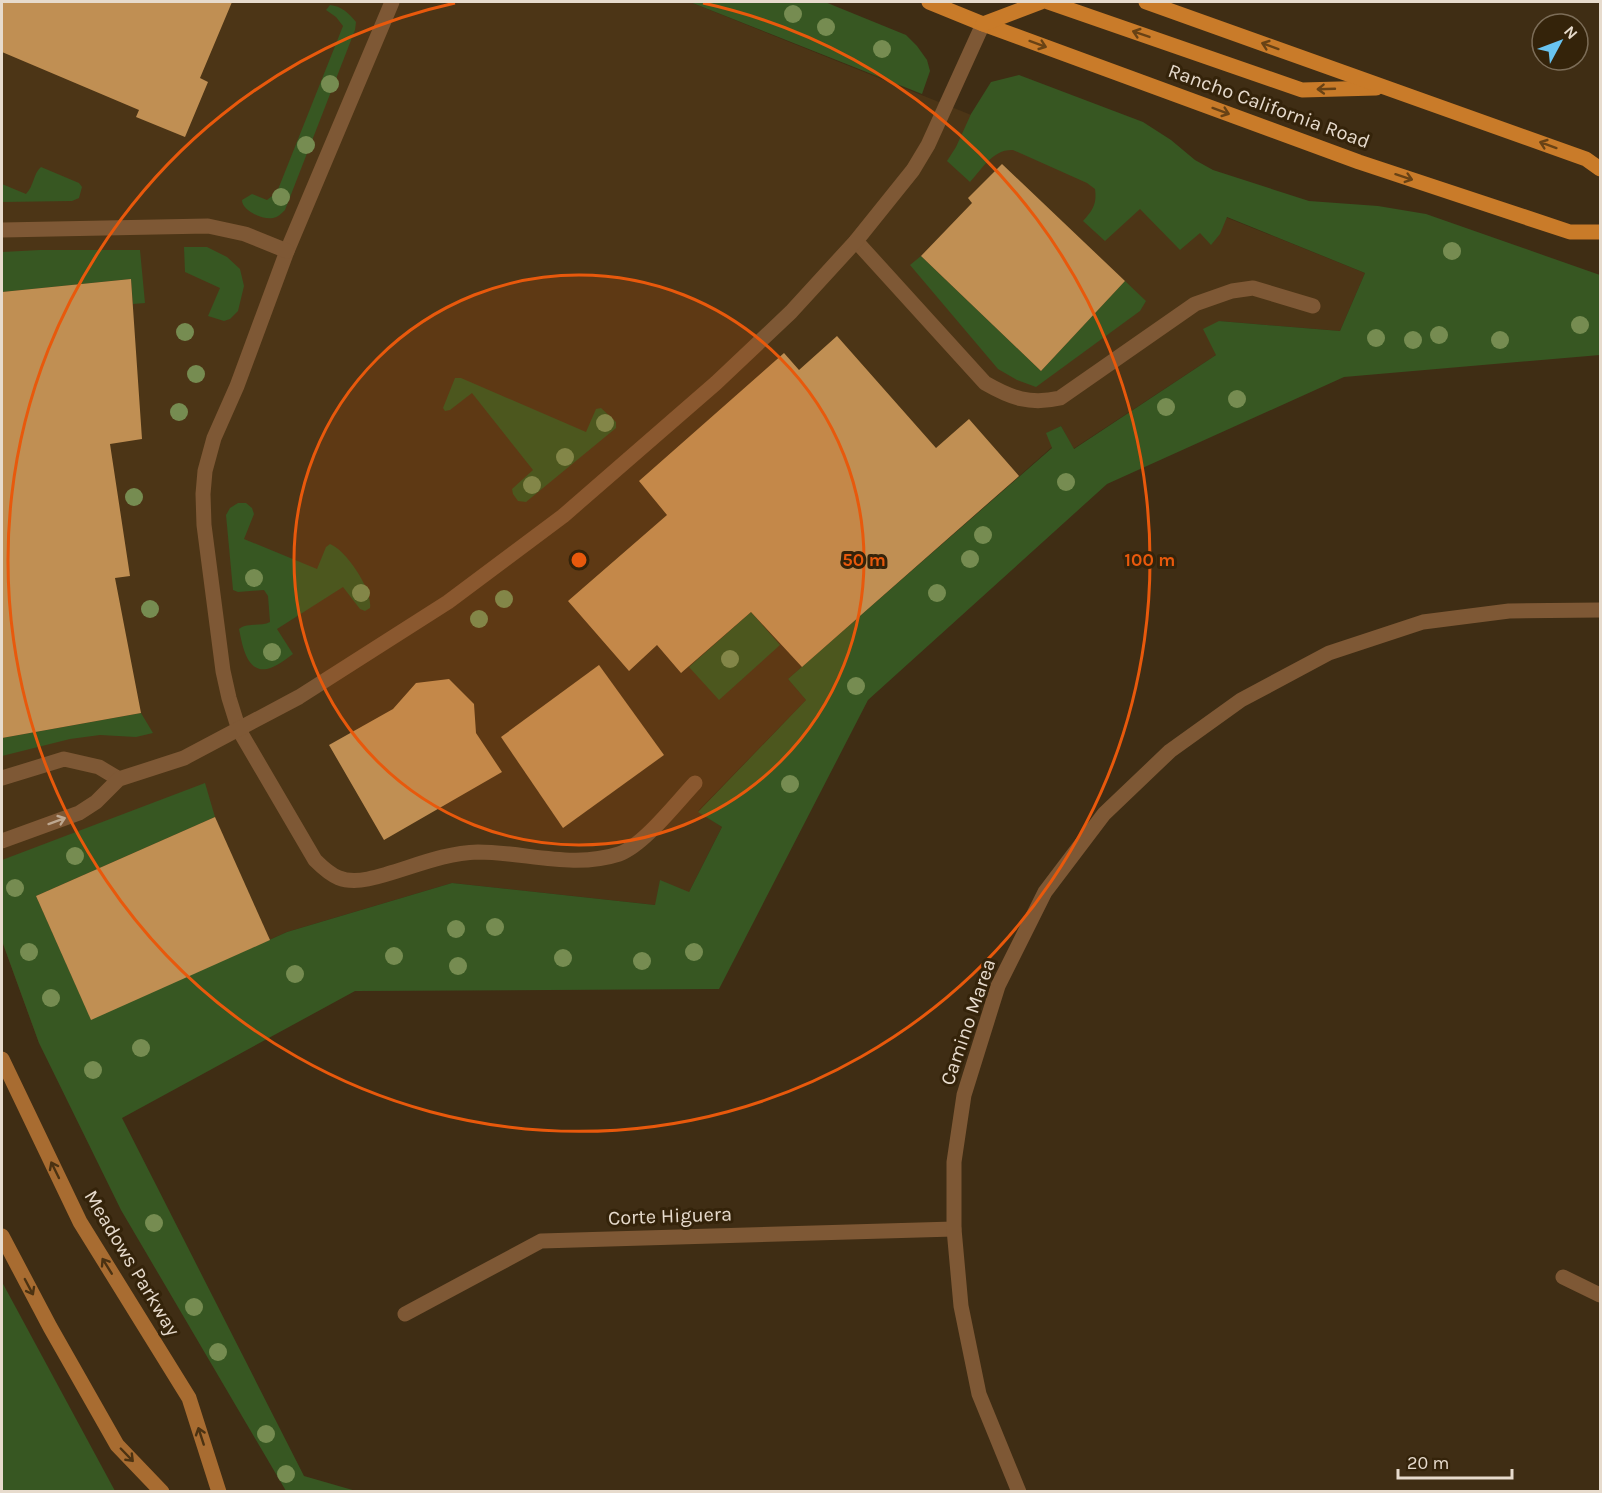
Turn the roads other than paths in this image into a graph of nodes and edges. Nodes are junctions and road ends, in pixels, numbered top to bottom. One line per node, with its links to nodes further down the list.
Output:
1 (392, 2): 12 (street)
2 (929, 2): 6 (main road, Rancho California Road)
3 (1041, 2): 6 (main road)
4 (1048, 2): 7 (main road, one-way to 4)
5 (1146, 2): 7 (main road, one-way to 5)
6 (983, 24): 10 (main road, Rancho California Road, one-way to 10); 11 (street)
7 (1385, 87): 8 (main road, one-way to 7)
8 (1600, 170)
9 (2, 230): 12 (street)
10 (1600, 232)
11 (856, 242): 13 (street); 15 (street)
12 (287, 252): 15 (street)
13 (1312, 306)
14 (1600, 610): 21 (street, Camino Marea)
15 (239, 730): 17 (street); 18 (street)
16 (2, 778): 17 (street)
17 (119, 779): 19 (street, one-way to 17)
18 (696, 783)
19 (2, 841)
20 (2, 1059): 27 (main road, Meadows Parkway, one-way to 20)
21 (954, 1229): 25 (street, Corte Higuera); 28 (street, Camino Marea)
22 (2, 1236): 26 (main road, one-way to 26)
23 (1563, 1276): 24 (street)
24 (1600, 1295)
25 (405, 1314)
26 (162, 1491)
27 (219, 1491)
28 (1019, 1491)

